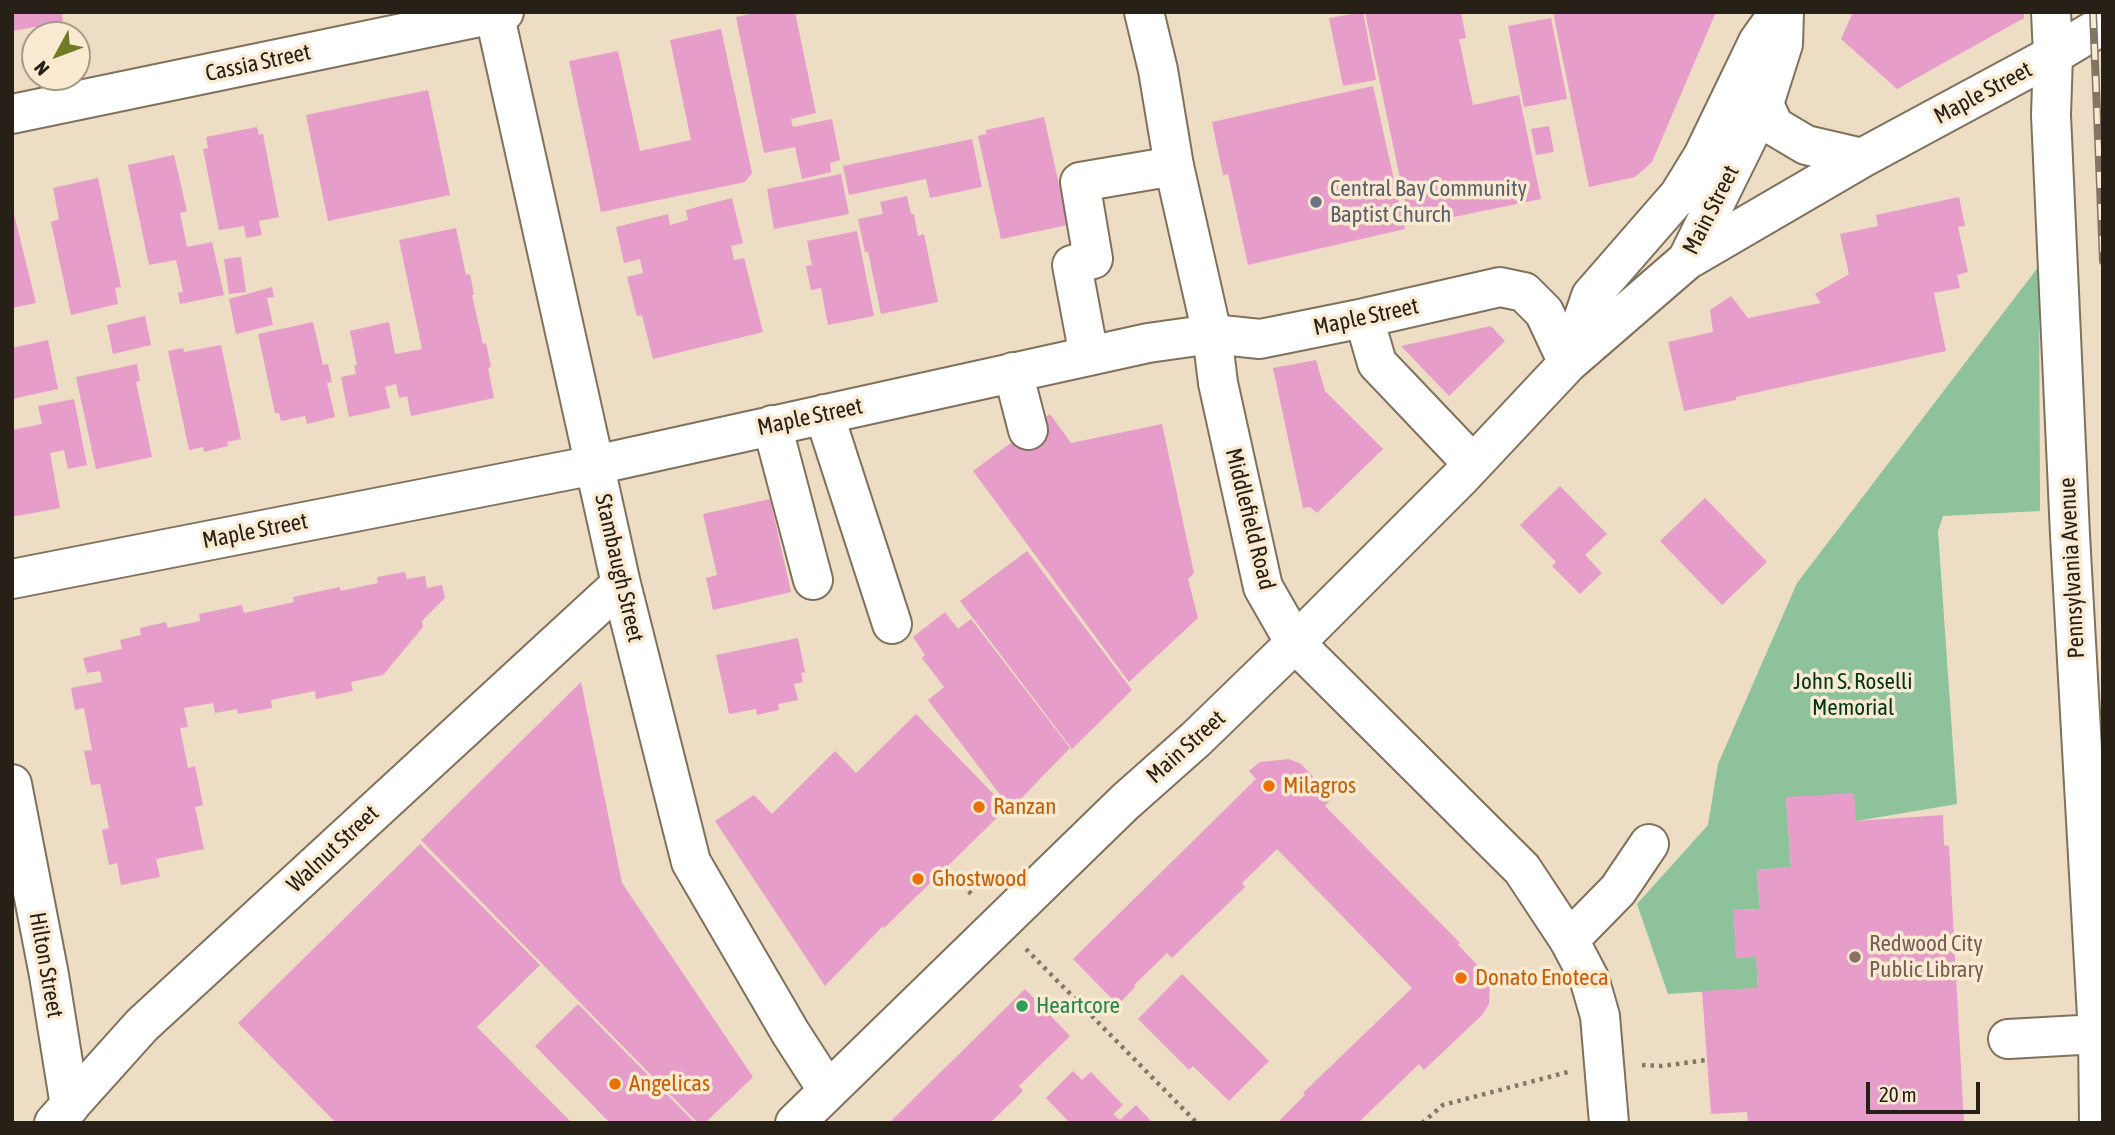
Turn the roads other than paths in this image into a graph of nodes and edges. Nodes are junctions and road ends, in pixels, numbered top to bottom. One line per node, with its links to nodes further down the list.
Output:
1 (1144, 12): 10 (street, Middlefield Road)
2 (1782, 12): 7 (street, Main Street); 15 (street, Main Street)
3 (2051, 12): 6 (street, Pennsylvania Avenue)
4 (498, 13): 8 (street, Cassia Street); 21 (street, Stambaugh Street)
5 (2103, 25): 6 (street, Maple Street)
6 (2053, 55): 9 (street, Maple Street); 30 (street, Pennsylvania Avenue)
7 (1764, 104): 9 (street); 11 (street, Main Street)
8 (12, 114)
9 (1862, 158): 11 (street, Maple Street)
10 (1174, 166): 13 (street, Middlefield Road); 14 (street)
11 (1687, 260): 15 (street, Main Street)
12 (1364, 318): 13 (street, Maple Street); 15 (street, Maple Street); 20 (street)
13 (1212, 334): 14 (street, Maple Street); 26 (street, Middlefield Road)
14 (1089, 356): 16 (street, Maple Street)
15 (1568, 363): 20 (street, Main Street)
16 (1013, 372): 17 (street, Maple Street); 19 (street)
17 (824, 414): 18 (street, Maple Street); 25 (street)
18 (772, 425): 21 (street, Maple Street); 23 (street)
19 (1028, 430)
20 (1473, 464): 26 (street, Main Street)
21 (595, 465): 22 (street, Maple Street); 24 (street, Stambaugh Street)
22 (12, 579)
23 (813, 580)
24 (621, 584): 32 (street, Stambaugh Street); 33 (street, Walnut Street)
25 (892, 624)
26 (1295, 643): 29 (street, Middlefield Road); 32 (street, Main Street)
27 (12, 784): 33 (street, Hilton Street)
28 (1649, 845): 29 (street)
29 (1569, 940): 35 (street, Middlefield Road)
30 (2098, 1034): 31 (street); 36 (street, Pennsylvania Avenue)
31 (2008, 1039)
32 (828, 1091): 34 (street, Main Street)
33 (62, 1114)
34 (795, 1123)
35 (1609, 1123)
36 (2099, 1123)

